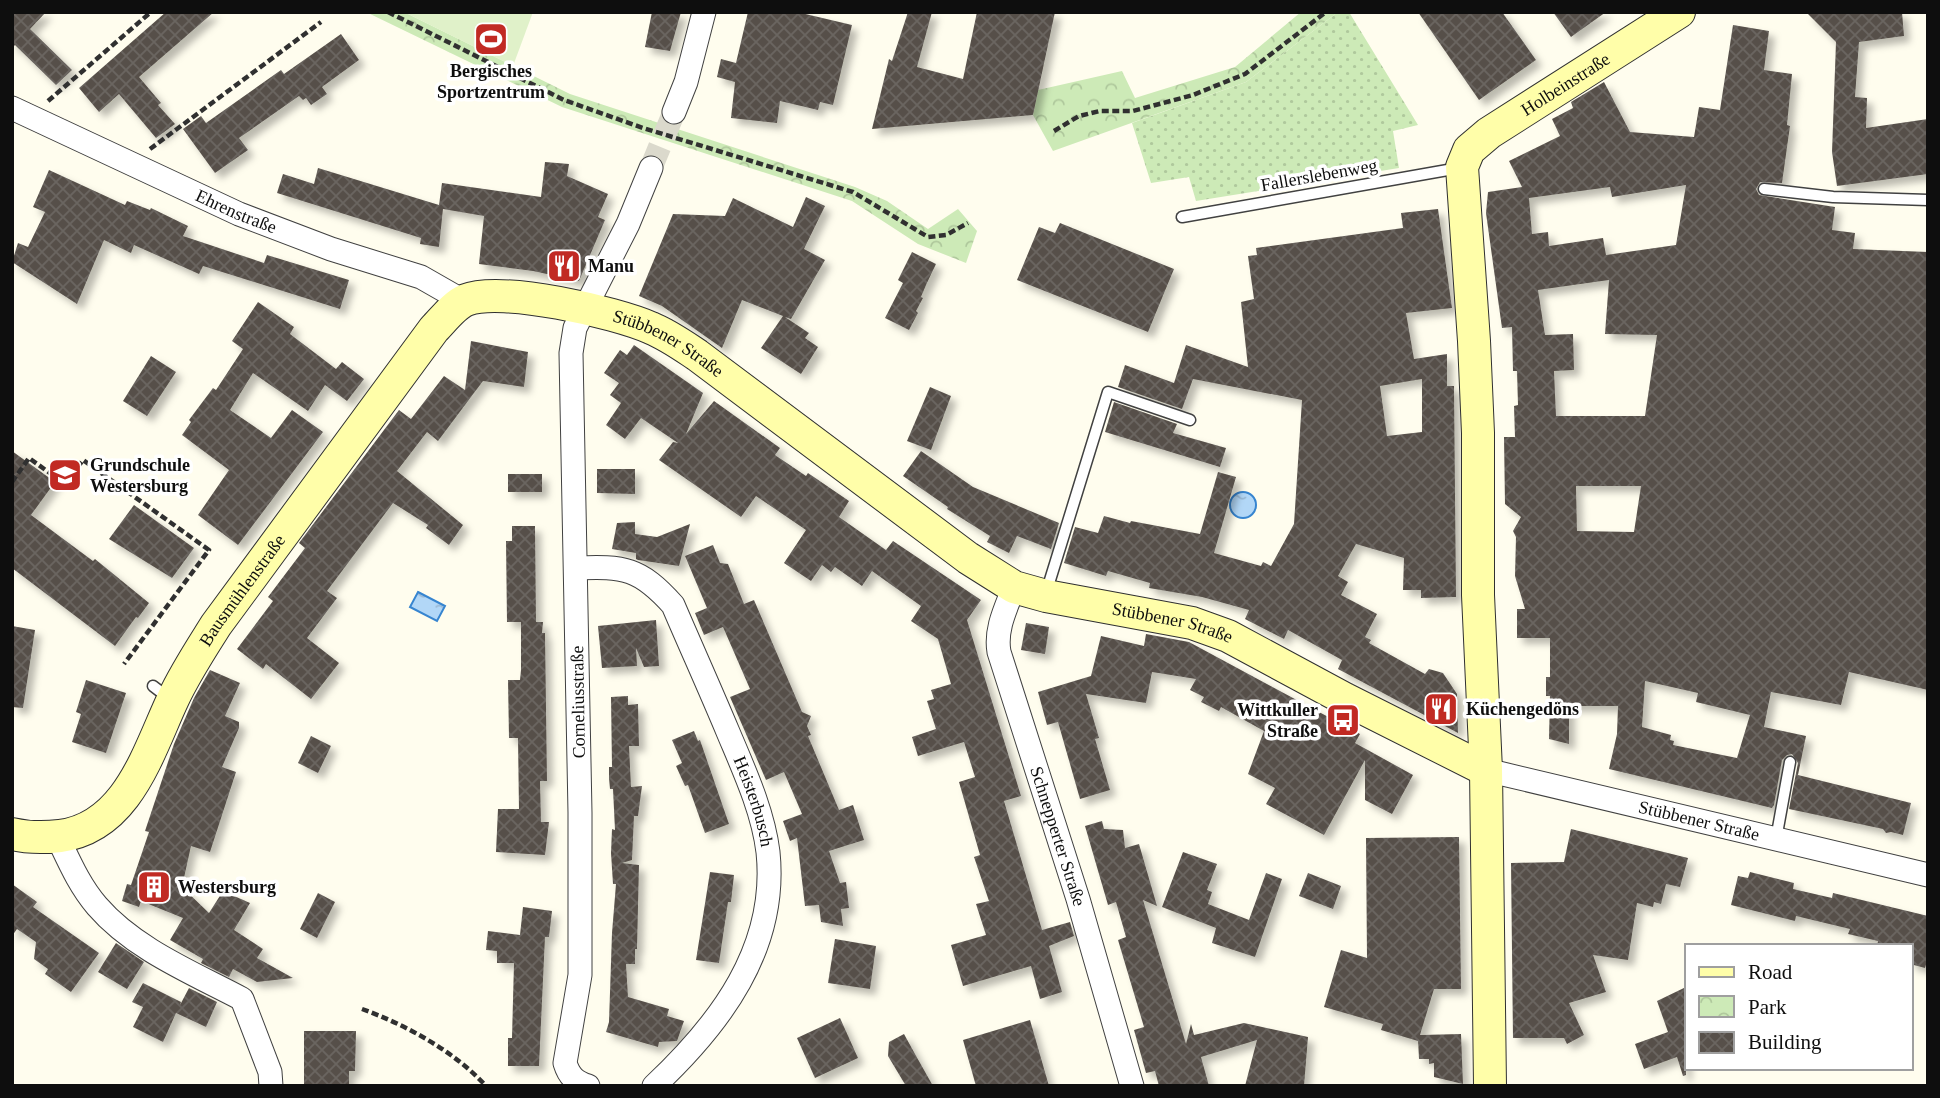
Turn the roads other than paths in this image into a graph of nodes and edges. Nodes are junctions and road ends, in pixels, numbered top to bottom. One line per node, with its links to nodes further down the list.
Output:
1 (704, 12): 4 (street)
2 (1679, 12): 5 (street, Holbeinstraße)
3 (21, 112): 10 (street, Ehrenstraße)
4 (674, 112)
5 (1462, 167): 9 (lane, Fallerslebenweg); 17 (street)
6 (651, 168): 11 (street, Corneliusstraße)
7 (1764, 189): 8 (lane)
8 (1928, 200)
9 (1181, 216)
10 (463, 301): 11 (street, Stübbener Straße); 19 (street, Bausmühlenstraße)
11 (584, 308): 13 (street, Corneliusstraße); 14 (street, Stübbener Straße)
12 (1190, 420): 15 (lane)
13 (576, 568): 23 (street, Corneliusstraße); 24 (street, Heisterbusch)
14 (1014, 587): 15 (street, Stübbener Straße); 25 (street, Schnepperter Straße)
15 (1046, 596): 17 (street, Stübbener Straße)
16 (1790, 762): 20 (lane)
17 (1486, 770): 20 (street, Stübbener Straße); 26 (street)
18 (12, 834): 19 (street, Bausmühlenstraße)
19 (57, 836): 22 (street)
20 (1776, 839): 21 (street, Stübbener Straße)
21 (1928, 874)
22 (271, 1086)
23 (588, 1086)
24 (654, 1086)
25 (1132, 1086)
26 (1490, 1086)

